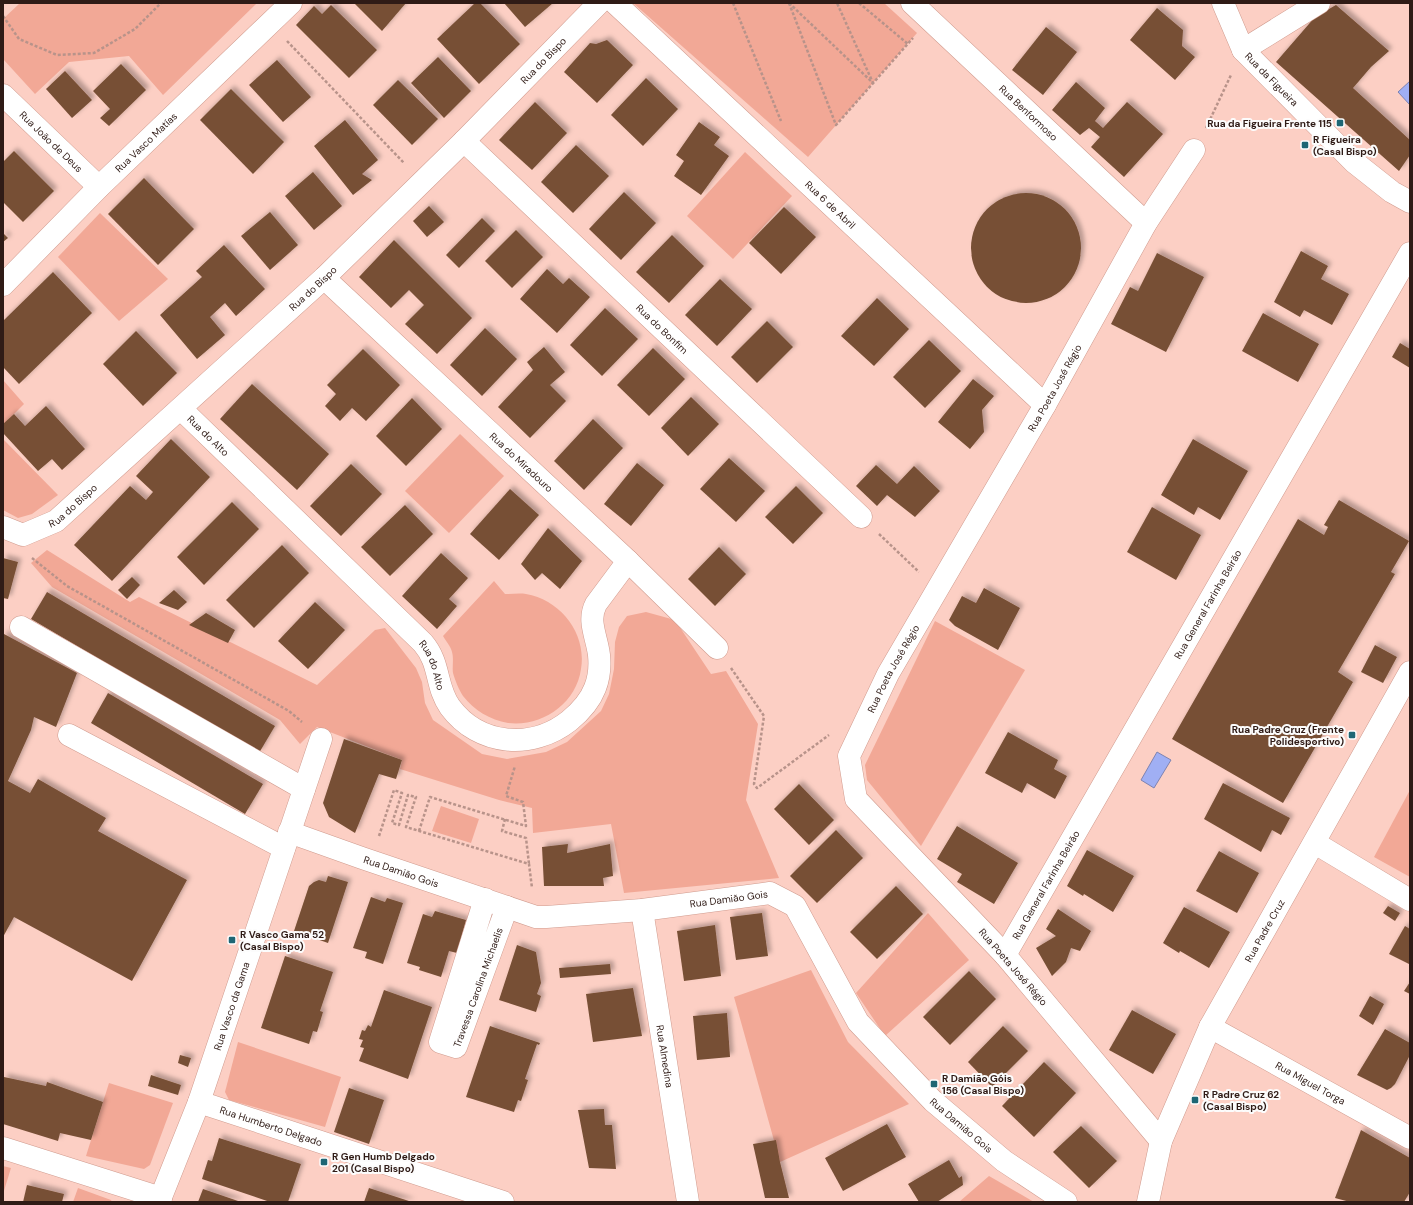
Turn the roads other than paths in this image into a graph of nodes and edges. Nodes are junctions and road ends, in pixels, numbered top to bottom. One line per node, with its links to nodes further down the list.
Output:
1 (291, 3): 11 (street, Rua Vasco Matías)
2 (599, 3): 9 (street, Rua do Bispo)
3 (615, 3): 17 (street, Rua 6 de Abril)
4 (912, 3): 13 (street, Rua Benformoso)
5 (1222, 3): 7 (street)
6 (1319, 3): 7 (street)
7 (1242, 50): 12 (street, Rua da Figueira)
8 (3, 95): 11 (street, Rua João de Deus)
9 (464, 141): 15 (street, Rua do Bispo); 19 (street, Rua do Bonfim)
10 (1194, 150): 13 (street, Rua Poeta José Régio)
11 (99, 187): 16 (street, Rua Vasco Matías)
12 (1410, 202)
13 (1146, 222): 17 (street, Rua Poeta José Régio)
14 (1410, 253): 34 (street, Rua General Farinha Beirão)
15 (324, 278): 18 (street, Rua do Bispo); 21 (street, Rua do Miradouro)
16 (3, 285)
17 (1045, 405): 34 (street, Rua Poeta José Régio)
18 (181, 409): 20 (street, Rua do Bispo); 21 (street, Rua do Alto)
19 (861, 517)
20 (3, 527)
21 (628, 562): 23 (street, Rua do Miradouro)
22 (21, 627): 27 (street)
23 (717, 648)
24 (1410, 672): 29 (street, Rua Padre Cruz)
25 (69, 735): 28 (street, Rua Damião Gois)
26 (321, 739): 27 (street, Rua Vasco da Gama)
27 (304, 789): 28 (street, Rua Vasco da Gama)
28 (287, 840): 30 (street, Rua Damião Gois); 36 (street, Rua Vasco da Gama)
29 (1315, 843): 31 (street); 35 (street, Rua Padre Cruz)
30 (485, 899): 32 (street, Rua Damião Gois); 32 (street, Travessa Carolina Michaelis)
31 (1410, 900)
32 (506, 907): 33 (street, Rua Damião Gois)
33 (642, 910): 42 (street, Rua Almedina); 43 (street, Rua Damião Gois)
34 (1005, 955): 38 (street, Rua Poeta José Régio)
35 (1210, 1027): 37 (street, Rua Miguel Torga); 38 (street, Rua Padre Cruz)
36 (199, 1102): 40 (street, Rua Vasco da Gama); 41 (street, Rua Humberto Delgado)
37 (1410, 1138)
38 (1160, 1141): 44 (street, Rua Padre Cruz)
39 (3, 1148): 40 (street)
40 (160, 1200)
41 (503, 1202)
42 (688, 1202)
43 (1066, 1202)
44 (1148, 1202)

